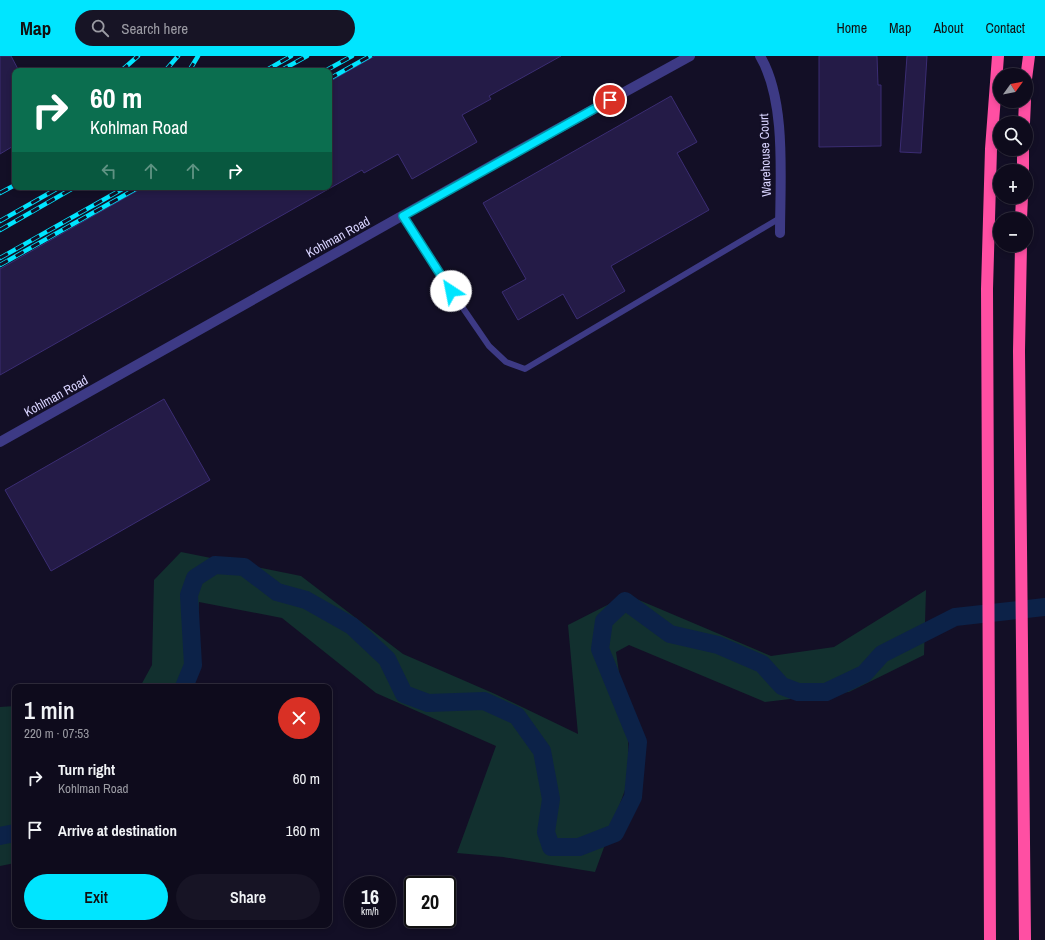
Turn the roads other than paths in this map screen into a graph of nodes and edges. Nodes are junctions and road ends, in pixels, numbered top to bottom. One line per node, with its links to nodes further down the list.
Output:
1 (690, 56): 6 (street, Kohlman Road)
2 (760, 56): 7 (street, Warehouse Court)
3 (998, 56): 11 (highway)
4 (1029, 56): 5 (highway)
5 (1027, 68)
6 (403, 216): 7 (lane); 10 (street, Kohlman Road)
7 (780, 218): 8 (street, Warehouse Court)
8 (780, 232)
9 (1021, 252): 12 (highway)
10 (0, 442)
11 (990, 940)
12 (1025, 940)

